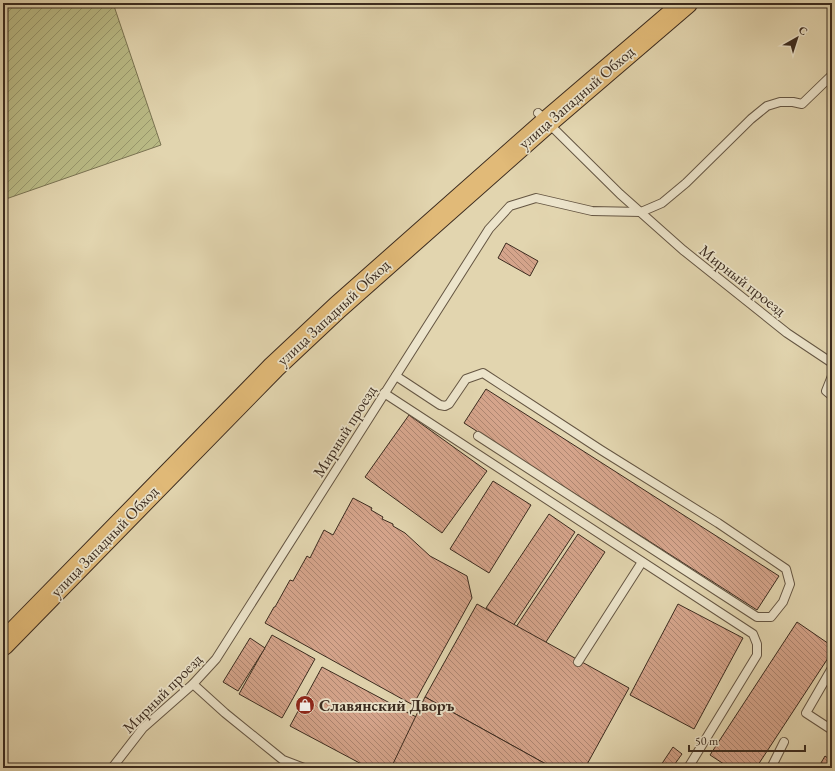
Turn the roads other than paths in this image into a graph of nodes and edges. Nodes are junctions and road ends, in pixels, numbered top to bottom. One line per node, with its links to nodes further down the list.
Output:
1 (666, 3): 4 (highway, улица Западный Обход)
2 (686, 3): 4 (highway, улица Западный Обход)
3 (832, 75): 5 (lane, Мирный проезд)
4 (542, 117): 5 (lane, Мирный проезд); 13 (highway, улица Западный Обход); 14 (highway, улица Западный Обход)
5 (641, 212): 6 (lane, Мирный проезд); 7 (lane, Мирный проезд)
6 (832, 363)
7 (396, 376): 9 (lane, Мирный проезд); 11 (lane)
8 (832, 376): 10 (lane)
9 (384, 393): 12 (lane); 17 (lane, Мирный проезд)
10 (832, 396)
11 (478, 436)
12 (642, 562): 15 (lane); 22 (lane)
13 (3, 627)
14 (3, 644)
15 (578, 662)
16 (832, 668): 18 (lane)
17 (193, 684): 20 (lane, Мирный проезд); 21 (lane)
18 (832, 730)
19 (784, 742): 23 (lane)
20 (112, 768)
21 (304, 768)
22 (688, 768)
23 (771, 768)

